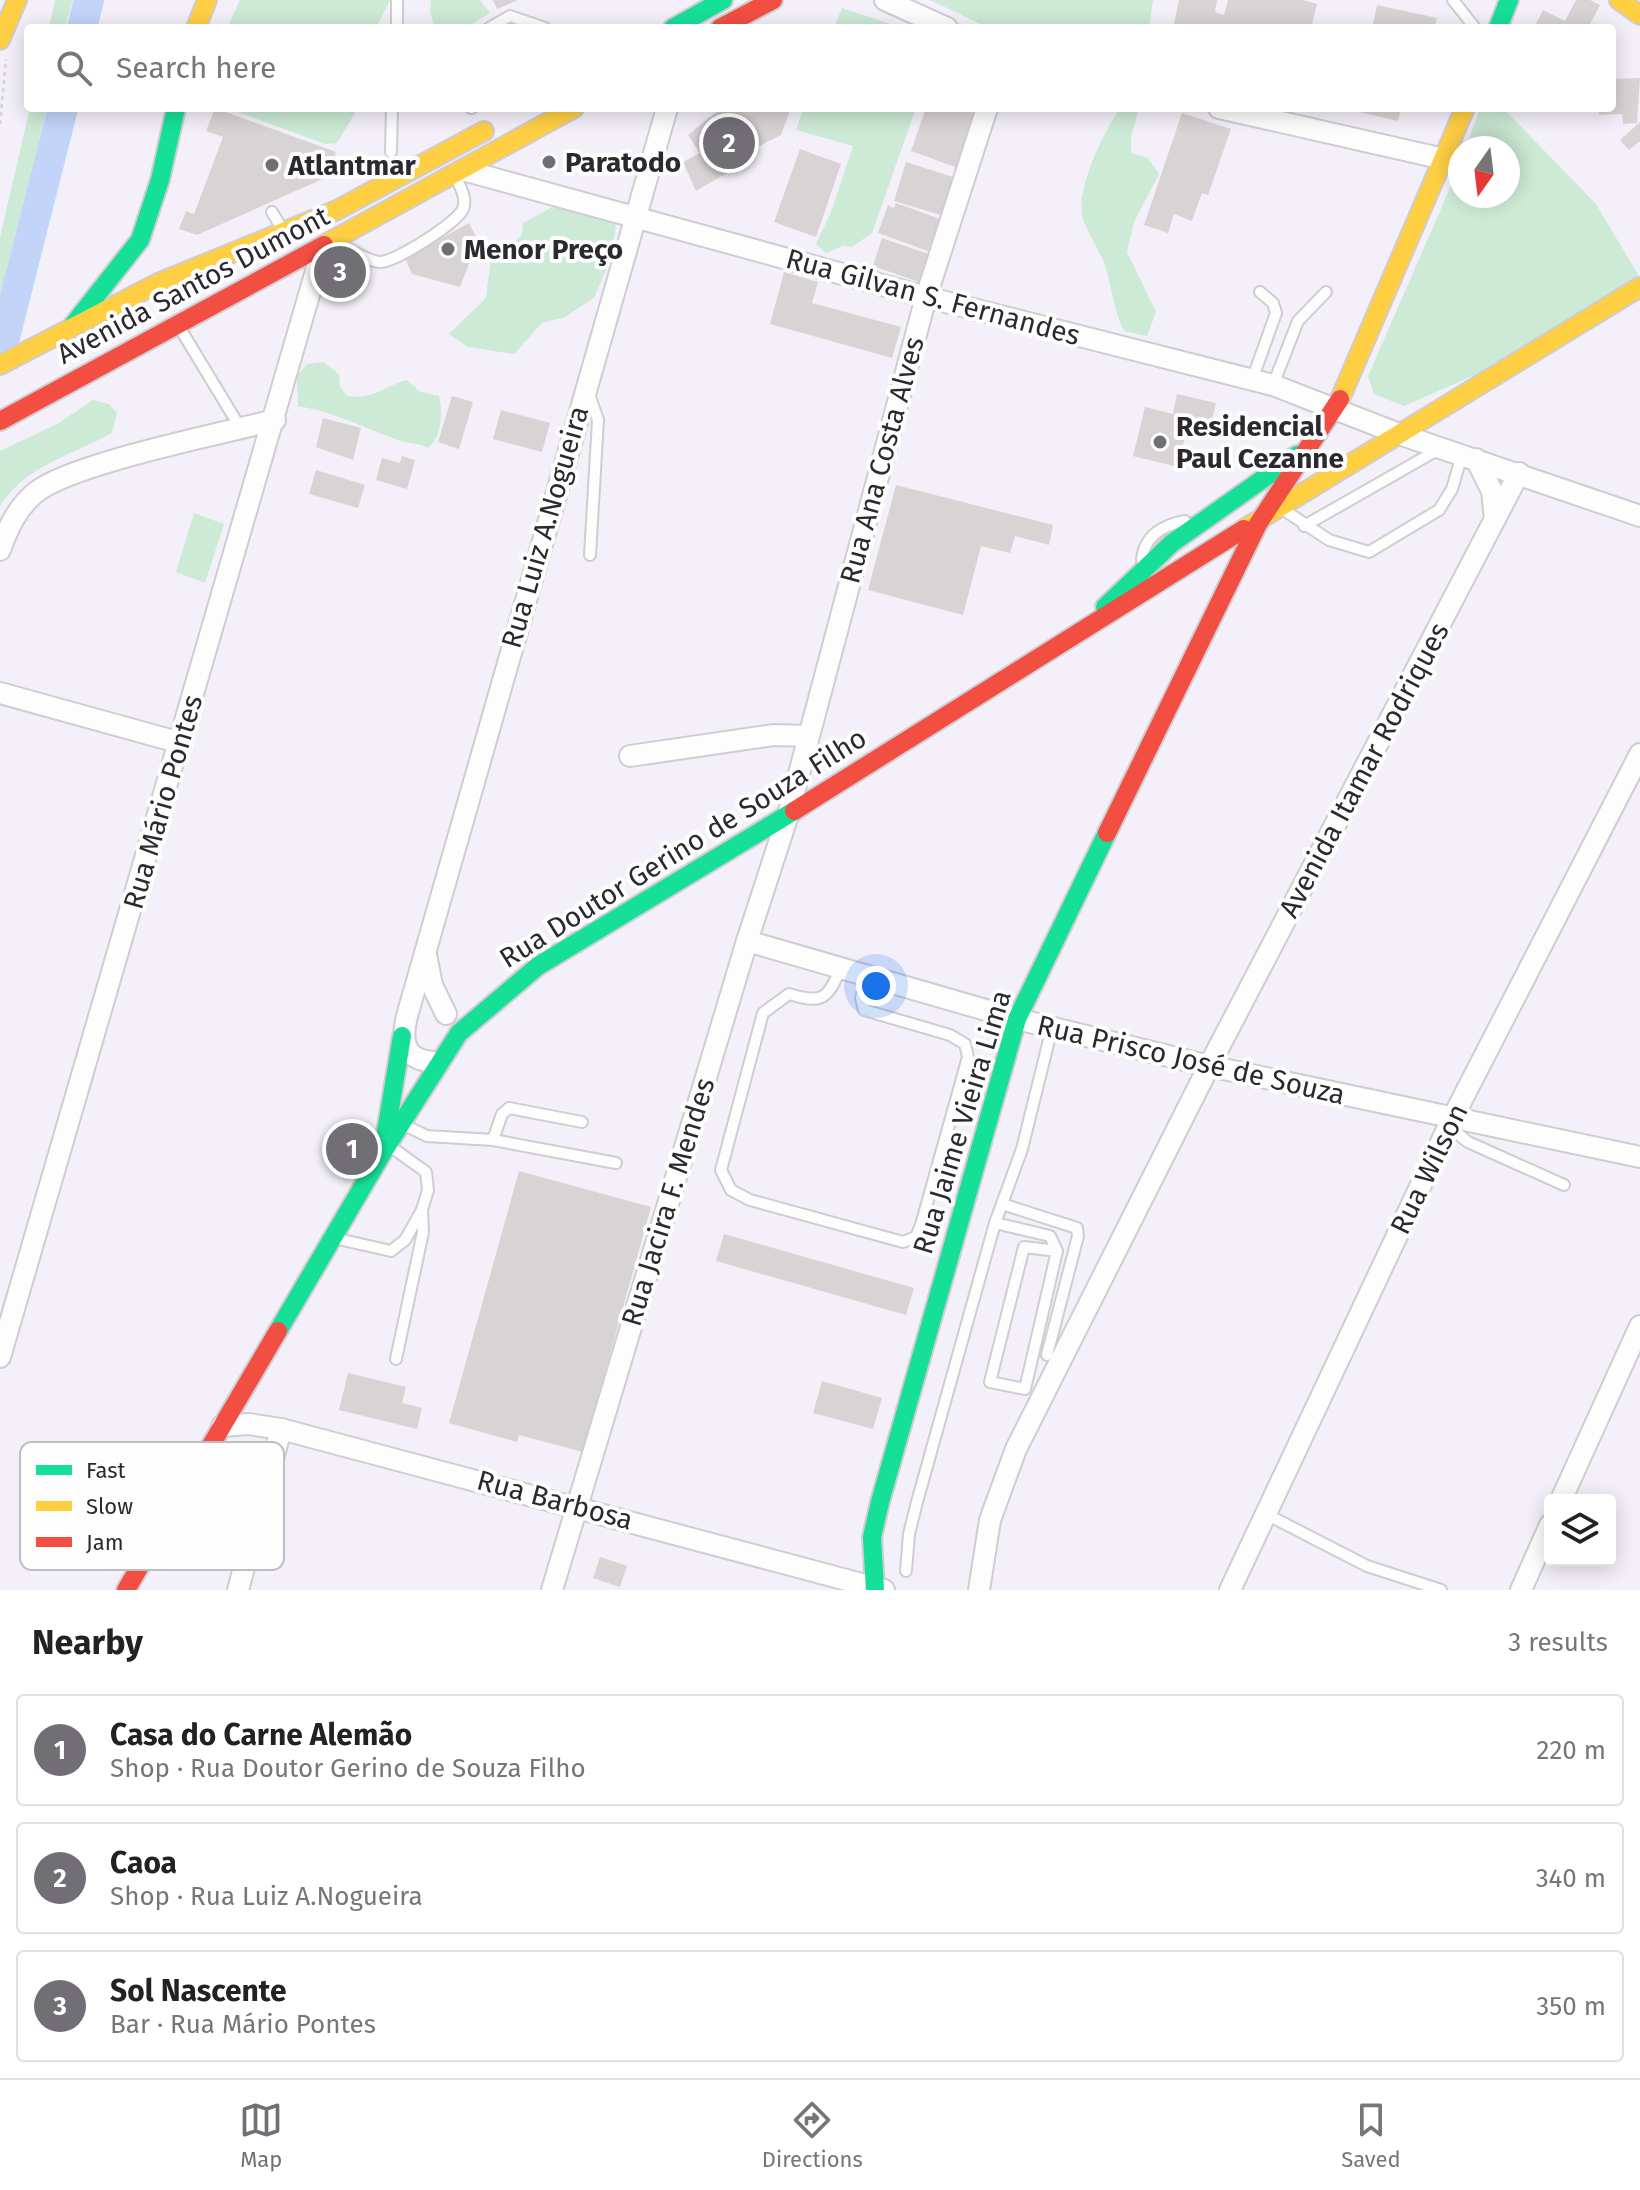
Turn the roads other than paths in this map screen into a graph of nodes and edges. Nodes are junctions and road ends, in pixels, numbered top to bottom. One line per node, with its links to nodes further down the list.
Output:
1 (2, 0): 12 (lane)
2 (17, 0): 12 (main road)
3 (207, 0): 13 (main road)
4 (397, 0): 14 (lane)
5 (723, 0): 17 (main road)
6 (773, 0): 18 (main road)
7 (885, 0): 19 (street)
8 (1453, 0): 20 (lane)
9 (1509, 0): 21 (main road)
10 (1621, 1): 11 (main road)
11 (1640, 15)
12 (8, 20): 22 (main road)
13 (198, 24)
14 (397, 24)
15 (496, 24): 16 (lane)
16 (533, 24)
17 (680, 24)
18 (728, 24)
19 (938, 24)
20 (1472, 24)
21 (1500, 24)
22 (0, 40)
23 (175, 112): 42 (main road)
24 (392, 112): 31 (lane)
25 (567, 112): 33 (main road, Avenida Santos Dumont)
26 (666, 112): 35 (street, Rua Luiz A.Nogueira)
27 (986, 112): 41 (street, Rua Ana Costa Alves)
28 (1237, 112): 32 (street)
29 (1463, 112): 32 (main road, Rua Jaime Vieira Lima)
30 (498, 123): 36 (main road, Avenida Santos Dumont)
31 (391, 152)
32 (1444, 159): 48 (main road, Rua Jaime Vieira Lima)
33 (459, 172): 35 (street, Rua Gilvan S. Fernandes); 37 (main road, Avenida Santos Dumont); 37 (lane)
34 (272, 212): 36 (lane)
35 (634, 216): 41 (street, Rua Gilvan S. Fernandes); 46 (street, Rua Luiz A.Nogueira)
36 (285, 234): 42 (main road, Avenida Santos Dumont)
37 (329, 244): 43 (main road, Avenida Santos Dumont); 49 (street, Rua Mário Pontes)
38 (1640, 287): 52 (main road, Rua Doutor Gerino de Souza Filho)
39 (1260, 292): 45 (lane)
40 (1326, 292): 47 (lane)
41 (926, 297): 45 (street, Rua Gilvan S. Fernandes); 66 (street, Rua Ana Costa Alves)
42 (73, 325): 44 (main road, Avenida Santos Dumont)
43 (178, 325): 50 (main road, Avenida Santos Dumont); 51 (lane)
44 (0, 365)
45 (1252, 380): 47 (street, Rua Gilvan S. Fernandes)
46 (585, 385): 63 (lane); 72 (street, Rua Luiz A.Nogueira)
47 (1273, 385): 48 (street, Rua Gilvan S. Fernandes)
48 (1336, 409): 52 (street, Rua Gilvan S. Fernandes); 53 (main road, Rua Jaime Vieira Lima)
49 (275, 420): 51 (street); 67 (street, Rua Mário Pontes)
50 (0, 421)
51 (241, 429): 62 (street)
52 (1399, 434): 54 (street, Rua Gilvan S. Fernandes); 57 (main road, Rua Doutor Gerino de Souza Filho)
53 (1309, 448): 60 (main road, Rua Jaime Vieira Lima); 64 (main road, Rua Doutor Gerino de Souza Filho)
54 (1441, 448): 55 (street, Rua Gilvan S. Fernandes); 61 (lane)
55 (1469, 457): 56 (street, Rua Gilvan S. Fernandes); 59 (street); 61 (lane)
56 (1519, 473): 58 (street, Rua Gilvan S. Fernandes); 59 (street, Avenida Itamar Rodriques)
57 (1282, 509): 60 (main road, Rua Doutor Gerino de Souza Filho); 61 (lane)
58 (1640, 516)
59 (1495, 520): 81 (street, Avenida Itamar Rodriques)
60 (1258, 524): 64 (main road, Rua Doutor Gerino de Souza Filho); 76 (main road, Rua Jaime Vieira Lima)
61 (1304, 526)
62 (0, 550)
63 (590, 555)
64 (1085, 628): 70 (main road, Rua Doutor Gerino de Souza Filho)
65 (0, 693): 67 (street)
66 (808, 736): 68 (street); 70 (street, Rua Ana Costa Alves)
67 (181, 743): 95 (street, Rua Mário Pontes)
68 (630, 756)
69 (1637, 765): 84 (street, Rua Wilson)
70 (788, 815): 71 (street, Rua Jacira F. Mendes); 79 (main road, Rua Doutor Gerino de Souza Filho)
71 (747, 941): 73 (street, Rua Prisco José de Souza); 105 (street, Rua Jacira F. Mendes)
72 (425, 947): 75 (street, Rua Luiz A.Nogueira); 77 (street, Rua Luiz A.Nogueira)
73 (841, 968): 74 (street, Rua Prisco José de Souza); 74 (lane)
74 (867, 976): 76 (street, Rua Prisco José de Souza)
75 (446, 1014): 77 (street); 79 (street, Rua Luiz A.Nogueira)
76 (1017, 1019): 78 (street, Rua Prisco José de Souza); 111 (main road, Rua Jaime Vieira Lima)
77 (404, 1026): 80 (street); 86 (main road)
78 (1052, 1028): 81 (street, Rua Prisco José de Souza); 90 (lane)
79 (459, 1033): 80 (main road, Rua Doutor Gerino de Souza Filho)
80 (439, 1062): 83 (main road, Rua Doutor Gerino de Souza Filho)
81 (1209, 1066): 84 (street, Rua Prisco José de Souza); 115 (street, Avenida Itamar Rodriques)
82 (582, 1122): 85 (lane)
83 (400, 1123): 85 (lane); 86 (main road, Rua Doutor Gerino de Souza Filho)
84 (1451, 1123): 87 (street, Rua Prisco José de Souza); 89 (lane); 106 (street, Rua Wilson)
85 (493, 1140): 88 (lane)
86 (385, 1148): 91 (lane); 93 (main road, Rua Doutor Gerino de Souza Filho)
87 (1640, 1157)
88 (616, 1163)
89 (1564, 1185)
90 (1002, 1204): 92 (lane); 97 (lane)
91 (422, 1210): 93 (lane); 99 (lane)
92 (995, 1223): 94 (lane); 110 (lane)
93 (332, 1238): 100 (main road, Rua Doutor Gerino de Souza Filho)
94 (1057, 1251): 94 (lane)
95 (5, 1317): 98 (street, Rua Mário Pontes)
96 (1640, 1326): 104 (street)
97 (1047, 1355)
98 (0, 1357)
99 (396, 1359)
100 (222, 1426): 101 (street, Rua Barbosa); 102 (main road, Rua Doutor Gerino de Souza Filho)
101 (281, 1429): 103 (street); 105 (street, Rua Barbosa)
102 (213, 1442)
103 (278, 1442)
104 (1564, 1494)
105 (576, 1505): 111 (street, Rua Barbosa); 114 (street, Rua Jacira F. Mendes)
106 (1266, 1514): 116 (street, Rua Wilson); 117 (lane)
107 (1544, 1538): 118 (street)
108 (138, 1570): 112 (main road, Rua Doutor Gerino de Souza Filho)
109 (243, 1570): 113 (street)
110 (906, 1571)
111 (871, 1588)
112 (126, 1590)
113 (238, 1590)
114 (552, 1590)
115 (979, 1590)
116 (1230, 1590)
117 (1441, 1590)
118 (1521, 1590)

